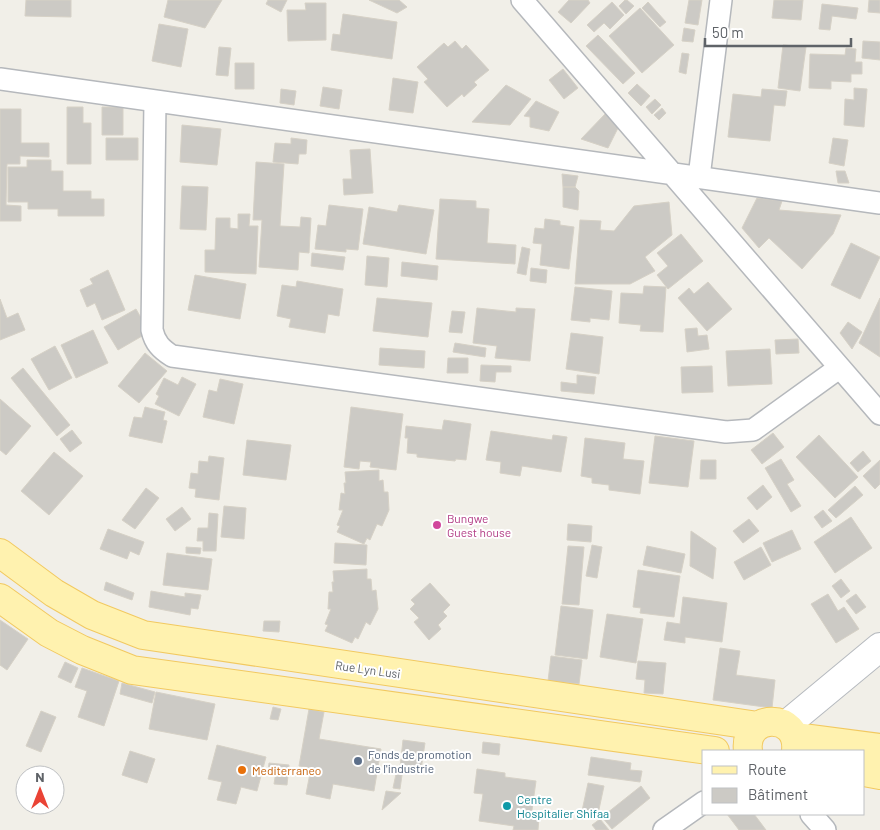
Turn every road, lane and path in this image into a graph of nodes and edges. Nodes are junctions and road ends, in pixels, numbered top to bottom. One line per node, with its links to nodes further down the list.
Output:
1 (522, 0): 5 (street)
2 (721, 0): 6 (street)
3 (0, 79): 4 (street)
4 (155, 101): 5 (street); 8 (street)
5 (670, 172): 6 (street); 8 (street)
6 (700, 177): 7 (street)
7 (880, 203)
8 (839, 368): 9 (street)
9 (880, 414)
10 (0, 553): 13 (main road, Rue Lyn Lusi)
11 (0, 598): 16 (main road)
12 (880, 647): 14 (street)
13 (758, 726): 14 (main road, Rue Lyn Lusi); 17 (main road)
14 (792, 738): 15 (main road)
15 (880, 748)
16 (708, 750)
17 (748, 750)
18 (865, 772): 19 (main road)
19 (880, 775)
20 (702, 803): 22 (street)
21 (812, 815): 23 (street)
22 (664, 830)
23 (825, 830)

